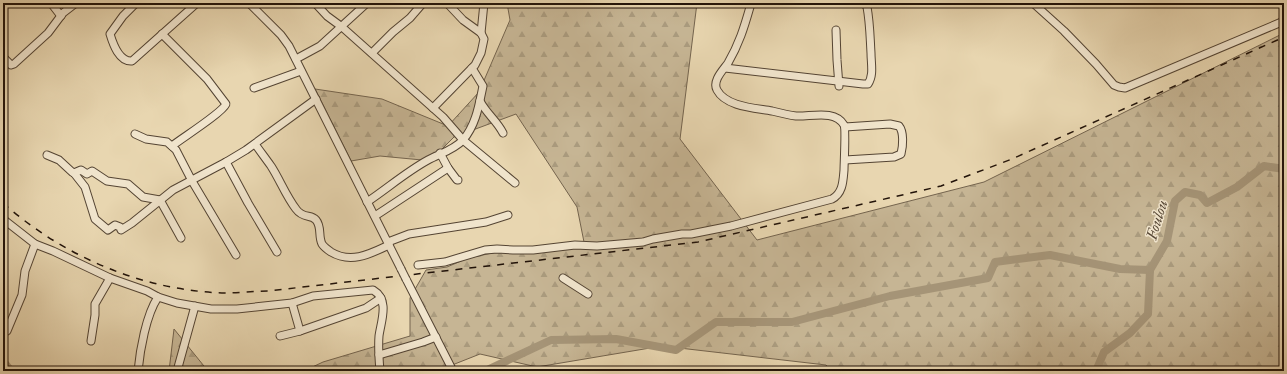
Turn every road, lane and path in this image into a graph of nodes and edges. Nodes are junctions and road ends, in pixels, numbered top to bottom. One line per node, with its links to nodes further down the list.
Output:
1 (51, 3): 14 (street)
2 (76, 3): 14 (street)
3 (136, 3): 19 (street)
4 (197, 3): 19 (street)
5 (249, 3): 22 (street)
6 (315, 3): 16 (street)
7 (367, 3): 16 (street)
8 (423, 3): 20 (street)
9 (447, 3): 18 (street)
10 (484, 3): 18 (street)
11 (750, 3): 24 (street)
12 (864, 3): 26 (street)
13 (1033, 3): 15 (street)
14 (61, 16): 21 (street)
15 (1284, 21)
16 (342, 26): 20 (street); 22 (street)
17 (836, 30): 26 (street)
18 (481, 33): 23 (street)
19 (162, 34): 36 (street)
20 (372, 53): 30 (street)
21 (3, 57)
22 (296, 59): 25 (street)
23 (472, 68): 29 (street); 30 (street)
24 (725, 68): 26 (street); 31 (street)
25 (301, 71): 27 (street); 28 (street)
26 (839, 84)
27 (254, 88)
28 (316, 99): 35 (street); 47 (street)
29 (480, 101): 32 (street); 34 (street)
30 (433, 108): 34 (street)
31 (845, 127): 39 (street); 39 (street)
32 (503, 133)
33 (135, 134): 36 (street)
34 (463, 140): 37 (street); 45 (street)
35 (255, 144): 40 (street); 53 (street)
36 (172, 146): 43 (street)
37 (440, 153): 41 (street); 47 (street)
38 (47, 155): 42 (street)
39 (845, 160): 56 (street)
40 (226, 162): 43 (street); 54 (street)
41 (448, 168): 44 (street); 49 (street)
42 (74, 173): 46 (street); 46 (street)
43 (192, 180): 46 (street); 55 (street)
44 (458, 180)
45 (515, 183)
46 (160, 200): 51 (street)
47 (367, 202): 49 (street)
48 (508, 215): 53 (street)
49 (375, 216): 53 (street)
50 (3, 219): 52 (street)
51 (181, 238)
52 (35, 244): 57 (street); 65 (street)
53 (388, 244): 67 (street, bridge)
54 (277, 252)
55 (236, 255)
56 (418, 265)
57 (110, 278): 60 (street); 68 (street)
58 (563, 278): 59 (street)
59 (588, 294)
60 (158, 297): 63 (street); 70 (street)
61 (381, 298): 62 (street); 64 (street); 69 (street)
62 (292, 302): 63 (street); 64 (street)
63 (195, 306): 71 (street)
64 (300, 331): 66 (street)
65 (7, 332)
66 (280, 336)
67 (436, 336): 69 (street); 73 (street)
68 (91, 341)
69 (379, 355): 72 (street)
70 (138, 371)
71 (178, 371)
72 (380, 371)
73 (452, 371)

